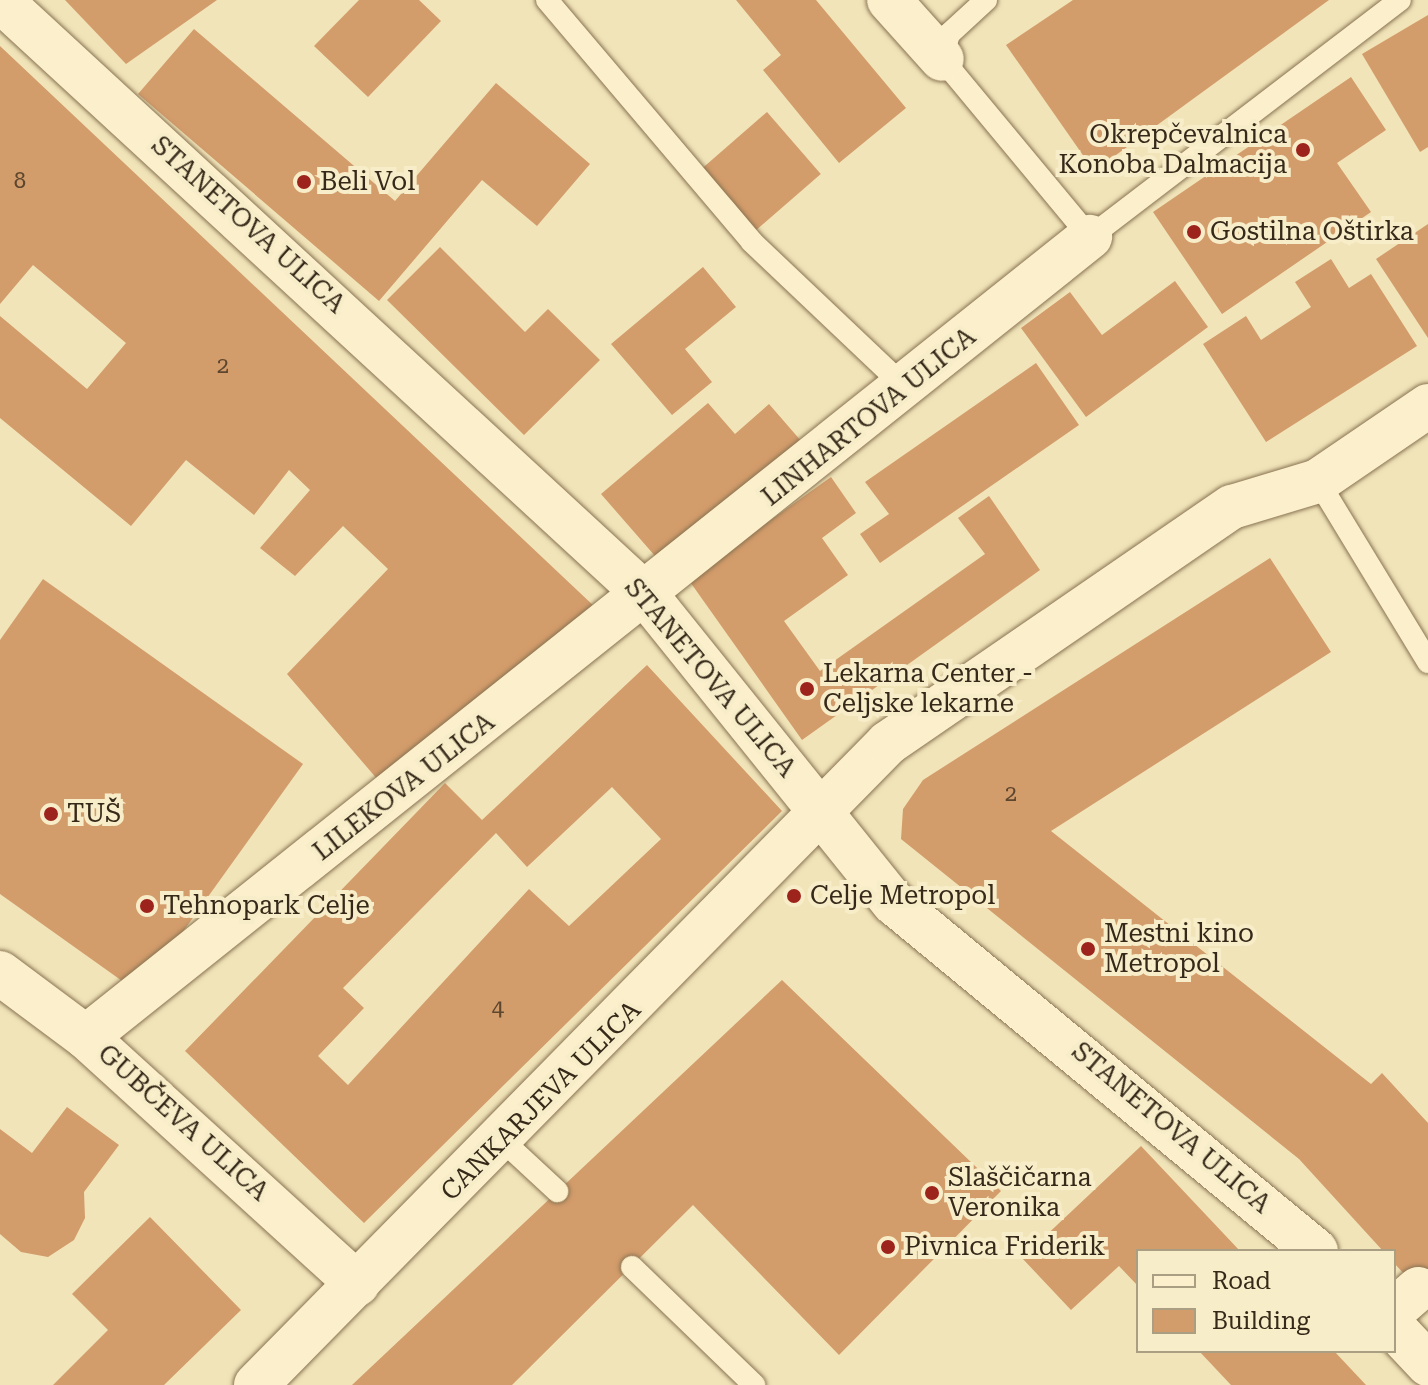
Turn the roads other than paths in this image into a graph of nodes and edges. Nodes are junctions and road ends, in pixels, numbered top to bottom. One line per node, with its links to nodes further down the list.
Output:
1 (0, 0): 11 (street, STANETOVA ULICA)
2 (547, 0): 8 (lane)
3 (889, 0): 6 (street)
4 (986, 0): 6 (lane)
5 (1400, 0): 7 (lane, LINHARTOVA ULICA)
6 (942, 59): 7 (lane)
7 (1090, 237): 8 (street, LINHARTOVA ULICA)
8 (905, 387): 11 (street, LINHARTOVA ULICA)
9 (1428, 406): 10 (street, CANKARJEVA ULICA)
10 (1318, 481): 12 (lane); 13 (street, CANKARJEVA ULICA)
11 (646, 595): 13 (street, STANETOVA ULICA); 15 (street, LILEKOVA ULICA)
12 (1428, 662)
13 (818, 810): 16 (street, CANKARJEVA ULICA); 18 (street, STANETOVA ULICA)
14 (0, 973): 15 (street, GUBČEVA ULICA)
15 (86, 1037): 20 (street, GUBČEVA ULICA)
16 (503, 1141): 17 (lane); 20 (street, CANKARJEVA ULICA)
17 (557, 1191)
18 (1314, 1249)
19 (632, 1267): 24 (lane)
20 (357, 1284): 23 (street, CANKARJEVA ULICA)
21 (1396, 1330): 22 (street)
22 (1428, 1364)
23 (256, 1385)
24 (754, 1385)

